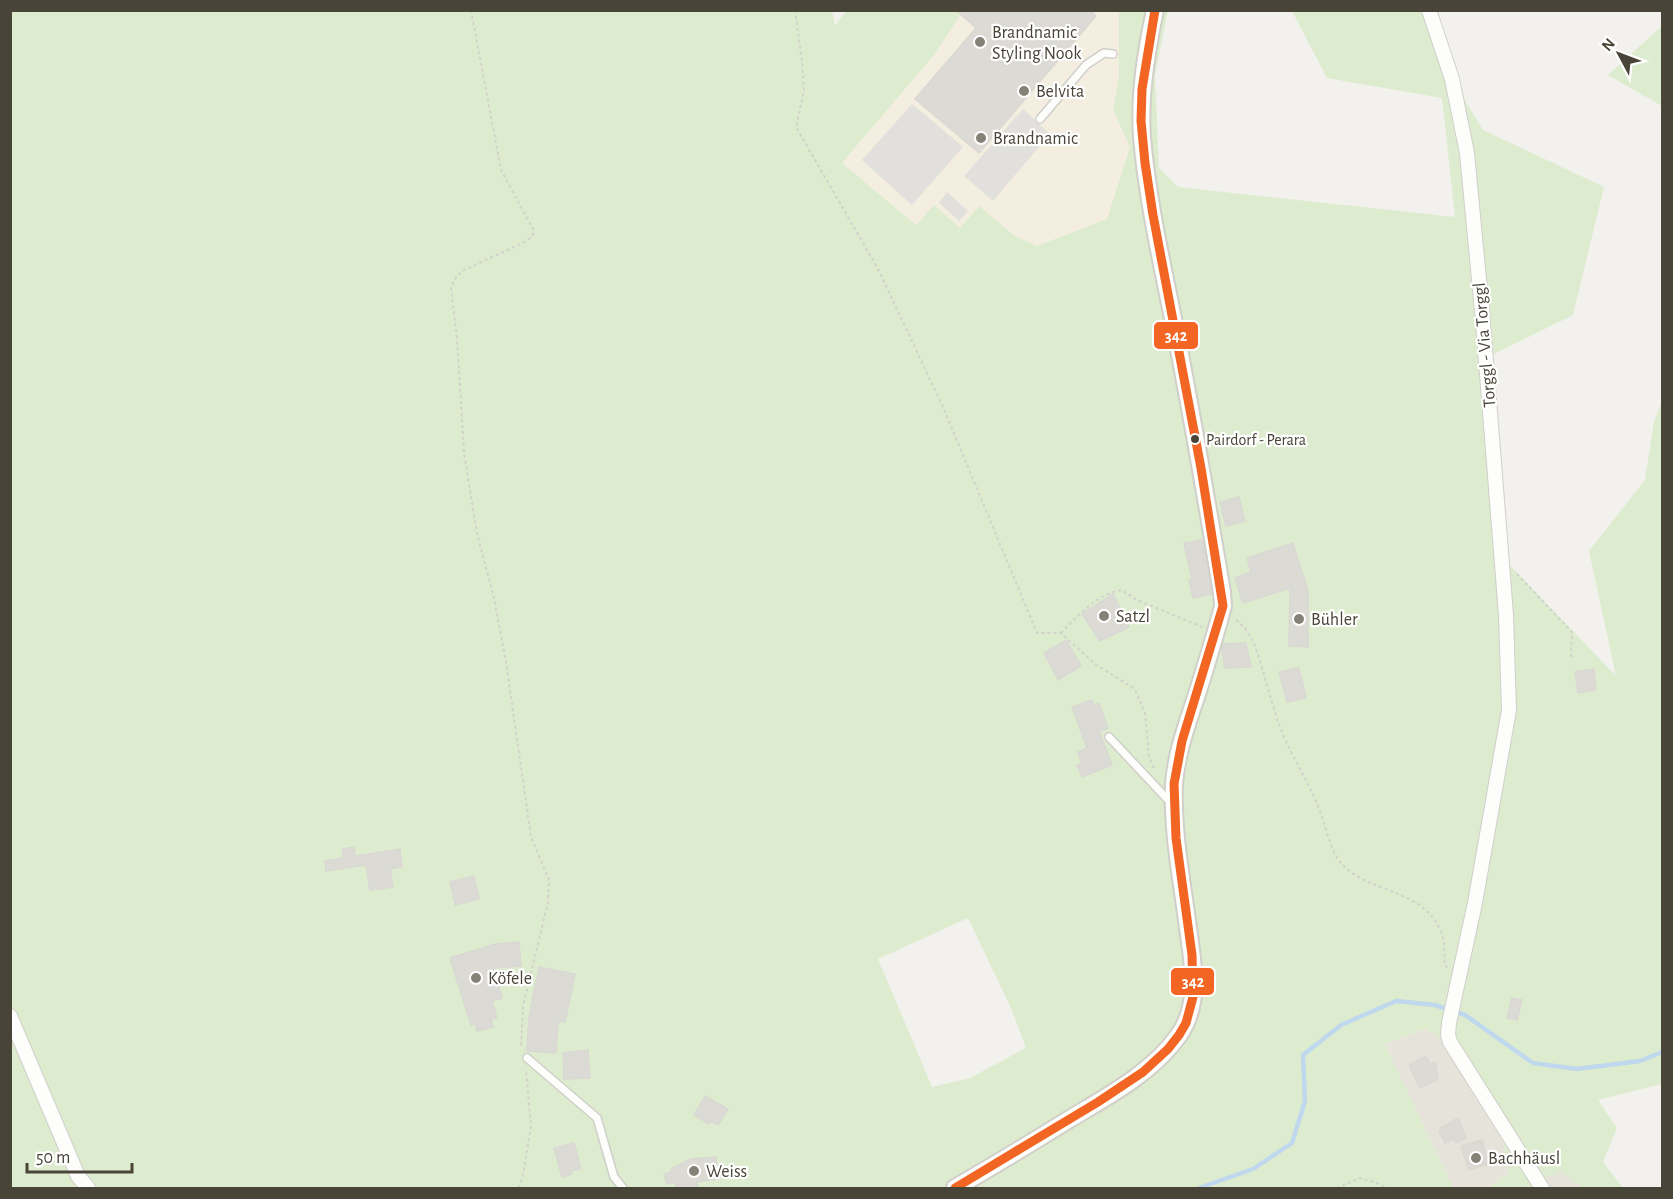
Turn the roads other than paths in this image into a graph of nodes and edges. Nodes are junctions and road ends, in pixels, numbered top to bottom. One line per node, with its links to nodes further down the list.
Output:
1 (1155, 10): 6 (street)
2 (1429, 10): 12 (street, Torggl - Via Torggl)
3 (1113, 54): 4 (lane)
4 (1040, 119)
5 (1109, 737): 6 (lane)
6 (1174, 806): 11 (street)
7 (10, 1016): 9 (street)
8 (527, 1058): 10 (lane)
9 (88, 1188)
10 (623, 1188)
11 (955, 1188)
12 (1542, 1188)

